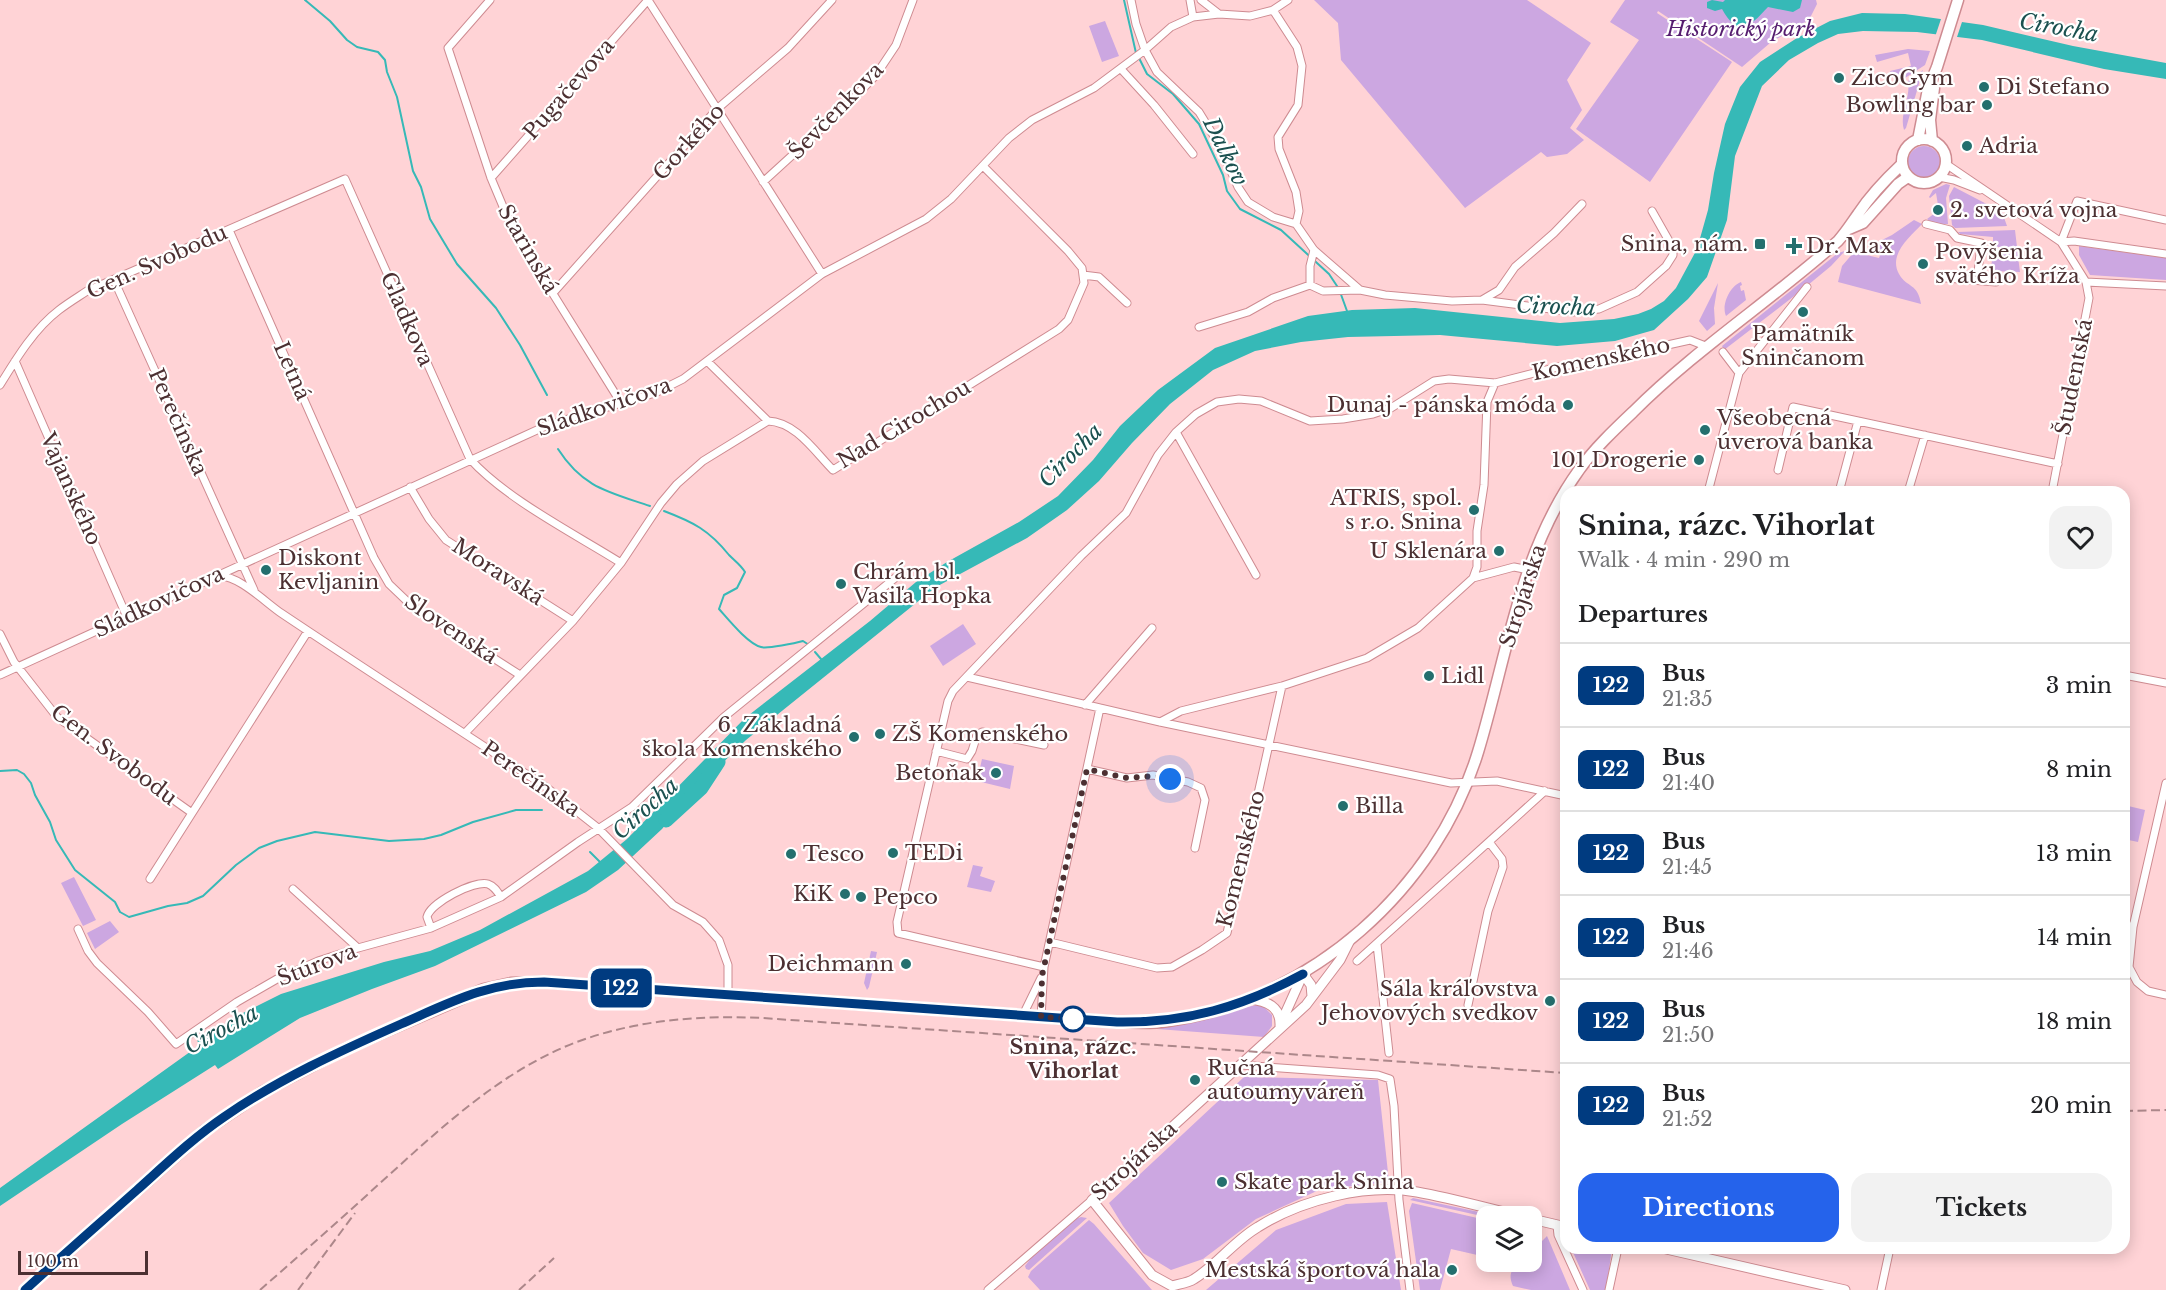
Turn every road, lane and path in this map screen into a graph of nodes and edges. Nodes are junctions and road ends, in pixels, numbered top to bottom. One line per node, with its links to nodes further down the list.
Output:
1 (490, 0): 25 (street, Starinská)
2 (648, 0): 16 (street); 25 (street, Pugačevova)
3 (832, 0): 16 (street, Gorkého)
4 (913, 0): 27 (street, Ševčenkova)
5 (1131, 0): 13 (street)
6 (1190, 0): 12 (street)
7 (1201, 0): 11 (street)
8 (1288, 0): 10 (street)
9 (1958, 1): 14 (main road)
10 (1273, 10): 11 (street); 32 (street)
11 (1219, 14): 12 (street)
12 (1193, 17): 13 (street)
13 (1143, 51): 15 (street, Sládkovičova); 32 (street)
14 (1937, 67): 17 (main road); 18 (main road)
15 (1121, 69): 19 (street); 22 (street, Sládkovičova)
16 (717, 109): 27 (street); 51 (street, Gorkého)
17 (1918, 140): 18 (main road); 20 (main road)
18 (1932, 141): 21 (main road)
19 (1192, 154)
20 (1902, 164): 23 (main road); 34 (main road)
21 (1946, 164): 24 (main road); 28 (street)
22 (984, 166): 40 (street, Sládkovičova); 41 (street)
23 (1908, 177): 24 (main road); 34 (main road)
24 (1939, 177): 28 (street)
25 (491, 178): 51 (street, Starinská)
26 (345, 179): 35 (street, Gen. Svobodu); 68 (street, Gladkova)
27 (764, 182): 40 (street)
28 (1993, 196): 36 (street)
29 (1582, 204): 50 (street)
30 (1652, 211): 54 (street)
31 (2166, 220): 36 (street)
32 (1296, 224): 37 (street)
33 (1926, 224): 39 (street)
34 (1849, 229): 56 (main road, Strojárska)
35 (229, 230): 43 (street, Gen. Svobodu); 78 (street, Letná)
36 (2061, 242): 38 (street); 45 (street)
37 (1313, 251): 46 (street); 49 (street)
38 (2166, 254)
39 (1978, 273)
40 (822, 274): 59 (street, Sládkovičova)
41 (1083, 274): 53 (street); 64 (street, Nad Cirochou)
42 (1946, 278): 44 (street)
43 (114, 279): 58 (street, Gen. Svobodu); 81 (street, Perečínska)
44 (1996, 282)
45 (2086, 282): 47 (street); 69 (street, Študentská)
46 (1310, 285): 49 (street); 55 (street)
47 (2166, 286)
48 (1807, 287): 60 (street)
49 (1360, 290): 52 (street)
50 (1499, 290): 52 (street); 54 (street)
51 (553, 293): 63 (street, Starinská)
52 (1482, 300): 54 (street)
53 (1127, 303)
54 (1502, 304)
55 (1199, 327)
56 (1708, 347): 61 (street, Komenského); 71 (main road, Strojárska)
57 (1723, 352): 60 (street)
58 (15, 361): 62 (street, Gen. Svobodu); 91 (street, Vajanského)
59 (708, 362): 63 (street, Sládkovičova); 64 (street)
60 (1739, 373): 72 (street)
61 (1495, 383): 66 (street, Komenského); 87 (street)
62 (0, 385)
63 (621, 403): 68 (street, Sládkovičova)
64 (768, 421): 80 (street)
65 (1858, 421): 67 (street); 70 (street); 73 (street)
66 (1176, 432): 84 (street); 97 (street, Komenského)
67 (1925, 435): 69 (street); 74 (street)
68 (470, 459): 76 (street, Sládkovičova); 80 (street)
69 (2058, 464): 75 (street, Študentská)
70 (1778, 470)
71 (1569, 486)
72 (1710, 486)
73 (1841, 486)
74 (1910, 486)
75 (2053, 486)
76 (410, 487): 78 (street, Sládkovičova); 92 (street, Moravská)
77 (1560, 501): 82 (main road, Strojárska)
78 (354, 512): 79 (street, Sládkovičova); 99 (street, Slovenská)
79 (252, 560): 81 (street, Sládkovičova); 83 (street)
80 (621, 563): 92 (street)
81 (242, 564): 83 (street, Perečínska); 85 (street, Sládkovičova); 88 (street)
82 (1528, 570): 87 (street); 113 (main road, Strojárska)
83 (246, 572): 90 (street, Perečínska)
84 (1256, 575)
85 (215, 576): 88 (street, Perečínska); 89 (street, Perečínska); 91 (street, Sládkovičova)
86 (895, 578): 118 (street, Štúrova)
87 (1473, 578): 104 (street)
88 (237, 582): 89 (street, Perečínska); 90 (street, Perečínska)
89 (246, 592): 90 (street, Perečínska)
90 (264, 601): 94 (street, Perečínska)
91 (128, 617): 96 (street, Sládkovičova)
92 (573, 621): 99 (street)
93 (1152, 628): 105 (street)
94 (308, 631): 108 (street, Perečínska); 117 (street)
95 (0, 634): 96 (street, Gen. Svobodu)
96 (17, 667): 98 (street, Sládkovičova); 117 (street, Gen. Svobodu)
97 (975, 668): 101 (street, Komenského); 102 (street)
98 (0, 675)
99 (520, 675): 108 (street)
100 (2130, 676): 103 (street)
101 (967, 677): 102 (street); 111 (street, Komenského)
102 (978, 680): 105 (street)
103 (2166, 683)
104 (1282, 686): 107 (street); 109 (street, Komenského)
105 (1085, 705): 106 (street)
106 (1100, 708): 107 (street); 112 (street)
107 (1160, 722): 109 (street)
108 (465, 733): 118 (street, Perečínska)
109 (1269, 743): 113 (street); 129 (street, Komenského)
110 (1044, 745): 111 (street)
111 (936, 751): 134 (street, Komenského)
112 (1087, 769): 120 (street); 129 (street)
113 (1468, 782): 115 (street); 128 (main road, Strojárska)
114 (2166, 783): 125 (street)
115 (1545, 791): 116 (street); 119 (street)
116 (1560, 794)
117 (192, 813): 121 (street)
118 (598, 828): 123 (street, Štúrova); 138 (street, Perečínska)
119 (1490, 842): 130 (street); 142 (street)
120 (1195, 848)
121 (150, 879)
122 (293, 889): 131 (street)
123 (501, 897): 126 (street, Štúrova); 126 (street)
124 (2130, 926): 125 (street)
125 (2133, 927): 132 (street)
126 (430, 928): 131 (street, Štúrova)
127 (78, 929): 131 (street, Štúrova)
128 (1350, 940): 136 (main road, Strojárska); 140 (main road, Strojárska)
129 (1050, 942): 134 (street)
130 (1377, 944): 133 (street); 146 (street)
131 (358, 948)
132 (2130, 957)
133 (1357, 961)
134 (1044, 967): 137 (street)
135 (2130, 969): 139 (street)
136 (1303, 974): 140 (main road); 141 (main road); 145 (main road, Strojárska)
137 (1042, 976): 143 (street); 144 (street)
138 (728, 994): 143 (main road); 157 (main road)
139 (2166, 995)
140 (1312, 996): 145 (main road, Strojárska)
141 (1250, 999): 144 (main road); 145 (main road)
142 (1468, 1005)
143 (1023, 1015): 144 (main road)
144 (1041, 1017)
145 (1279, 1027): 147 (main road, Strojárska)
146 (1389, 1053)
147 (1240, 1065): 148 (street); 149 (main road, Strojárska)
148 (1399, 1191): 149 (main road); 150 (main road); 159 (street)
149 (1092, 1200): 158 (street, Strojárska)
150 (1476, 1206)
151 (1542, 1221): 152 (main road)
152 (1560, 1226)
153 (1567, 1254): 160 (street)
154 (1617, 1254): 161 (street)
155 (1688, 1254): 162 (main road)
156 (1889, 1254): 163 (street)
157 (25, 1290)
158 (988, 1290)
159 (1410, 1290)
160 (1583, 1290)
161 (1609, 1290)
162 (1845, 1290)
163 (1881, 1290)

